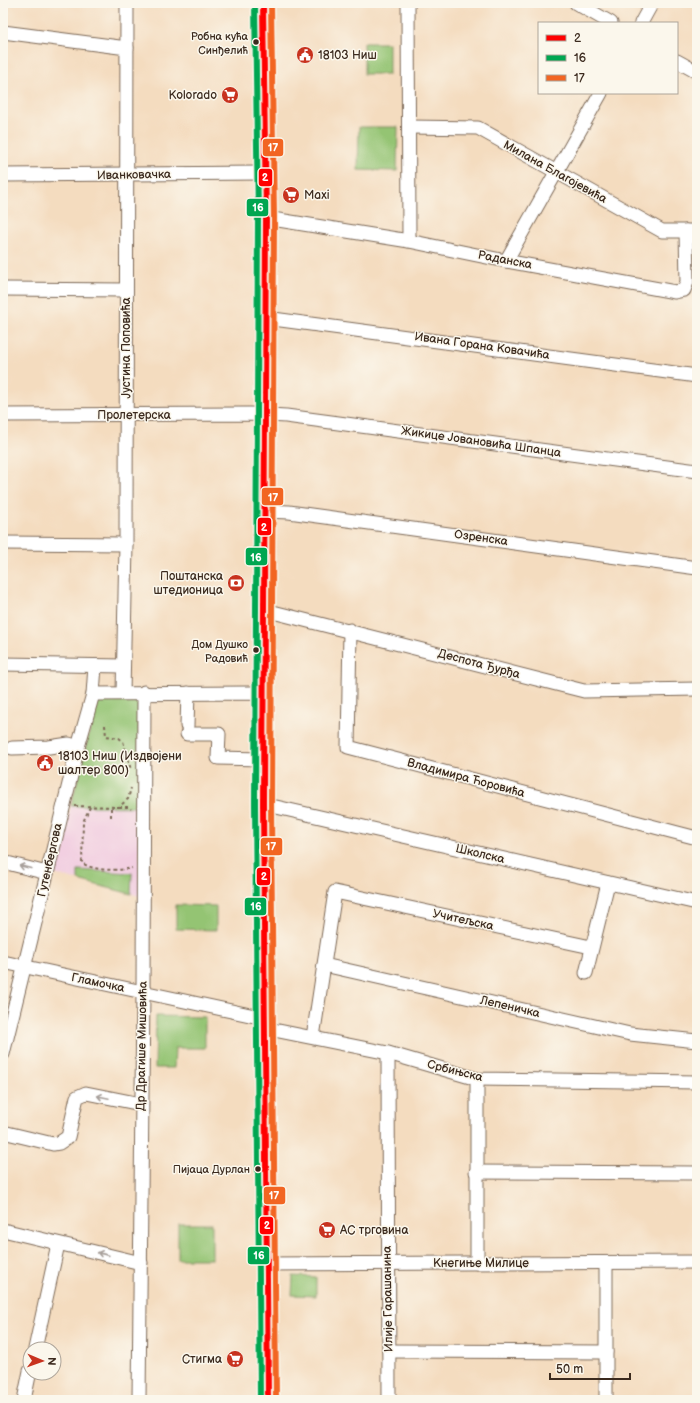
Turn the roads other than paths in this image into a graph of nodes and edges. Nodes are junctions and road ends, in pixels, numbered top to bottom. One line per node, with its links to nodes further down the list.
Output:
1 (128, 3): 9 (street, Јустина Поповића)
2 (263, 3): 15 (main road)
3 (408, 3): 13 (street)
4 (576, 3): 6 (street)
5 (652, 3): 7 (street)
6 (609, 22)
7 (642, 22)
8 (3, 32): 9 (street)
9 (127, 48): 17 (street, Јустина Поповића)
10 (678, 62): 11 (street)
11 (697, 72)
12 (600, 94): 14 (street)
13 (410, 127): 14 (street, Милана Благојевића); 20 (street)
14 (556, 172): 19 (street, Милана Благојевића); 21 (street)
15 (265, 173): 17 (street, Иванковачка); 18 (main road)
16 (3, 175): 17 (street, Иванковачка)
17 (126, 175): 23 (street, Јустина Поповића)
18 (266, 218): 20 (street, Раданска); 24 (main road)
19 (691, 231): 21 (street, Раданска)
20 (409, 241): 21 (street, Раданска)
21 (506, 261)
22 (3, 289): 23 (street)
23 (126, 290): 27 (street, Јустина Поповића)
24 (266, 318): 25 (street, Ивана Горана Ковачића); 28 (main road)
25 (697, 376)
26 (3, 415): 27 (street, Пролетерска)
27 (126, 415): 28 (street, Пролетерска); 32 (street, Јустина Поповића)
28 (265, 415): 29 (street, Жикице Јовановића Шпанца); 30 (main road)
29 (697, 471)
30 (265, 511): 33 (street, Озренска); 34 (main road)
31 (3, 543): 32 (street)
32 (126, 544): 38 (street, Јустина Поповића)
33 (697, 568)
34 (265, 610): 35 (street, Деспота Ђурђа); 44 (main road)
35 (350, 630): 39 (street, Деспота Ђурђа); 49 (street, Владимира Ћоровића)
36 (3, 664): 37 (street)
37 (95, 666): 38 (street); 43 (street, Гутенбергова)
38 (123, 666): 42 (street, Јустина Поповића)
39 (697, 689)
40 (144, 692): 41 (street); 42 (street); 59 (street, Др Драгише Мишовића)
41 (188, 692): 44 (street); 47 (street)
42 (123, 693): 43 (street)
43 (93, 694): 45 (street, Гутенбергова)
44 (264, 695): 47 (main road)
45 (78, 747): 46 (street); 51 (street, Гутенбергова)
46 (12, 748)
47 (264, 759): 48 (main road)
48 (263, 804): 52 (street, Школска); 60 (main road)
49 (697, 838)
50 (3, 862): 51 (street, one-way to 50)
51 (48, 872): 57 (street, Гутенбергова)
52 (608, 884): 53 (street, Школска); 54 (street)
53 (697, 903)
54 (591, 947): 56 (street, Учитељска); 58 (street)
55 (3, 962): 57 (street, Гламочка)
56 (324, 965): 61 (street); 62 (street, Лепеничка)
57 (25, 968): 59 (street, Гламочка); 64 (street, Гутенбергова)
58 (586, 973)
59 (143, 993): 60 (street, Гламочка); 67 (street, Др Драгише Мишовића)
60 (264, 1023): 61 (street, Србињска); 77 (main road)
61 (313, 1037): 63 (street, Србињска)
62 (697, 1041)
63 (388, 1053): 65 (street, Србињска); 78 (street, Илије Гарашанина)
64 (3, 1054)
65 (477, 1079): 66 (street, Србињска); 69 (street)
66 (697, 1082)
67 (141, 1104): 68 (street, one-way to 68); 74 (street, Др Драгише Мишовића)
68 (3, 1132)
69 (476, 1172): 70 (street); 75 (street)
70 (697, 1173)
71 (3, 1230): 72 (street)
72 (58, 1244): 74 (street, one-way to 72); 79 (street)
73 (697, 1262): 76 (street, Кнегиње Милице)
74 (141, 1263): 84 (street, Др Драгише Мишовића)
75 (477, 1263): 76 (street, Кнегиње Милице); 78 (street, Кнегиње Милице)
76 (606, 1263): 81 (street)
77 (266, 1264): 78 (street, Кнегиње Милице); 85 (main road)
78 (388, 1264): 80 (street, Илије Гарашанина)
79 (37, 1341)
80 (389, 1352): 81 (street); 86 (street, Илије Гарашанина)
81 (606, 1352): 87 (street)
82 (28, 1381): 83 (street)
83 (24, 1400)
84 (139, 1400)
85 (268, 1400)
86 (389, 1400)
87 (606, 1400)

